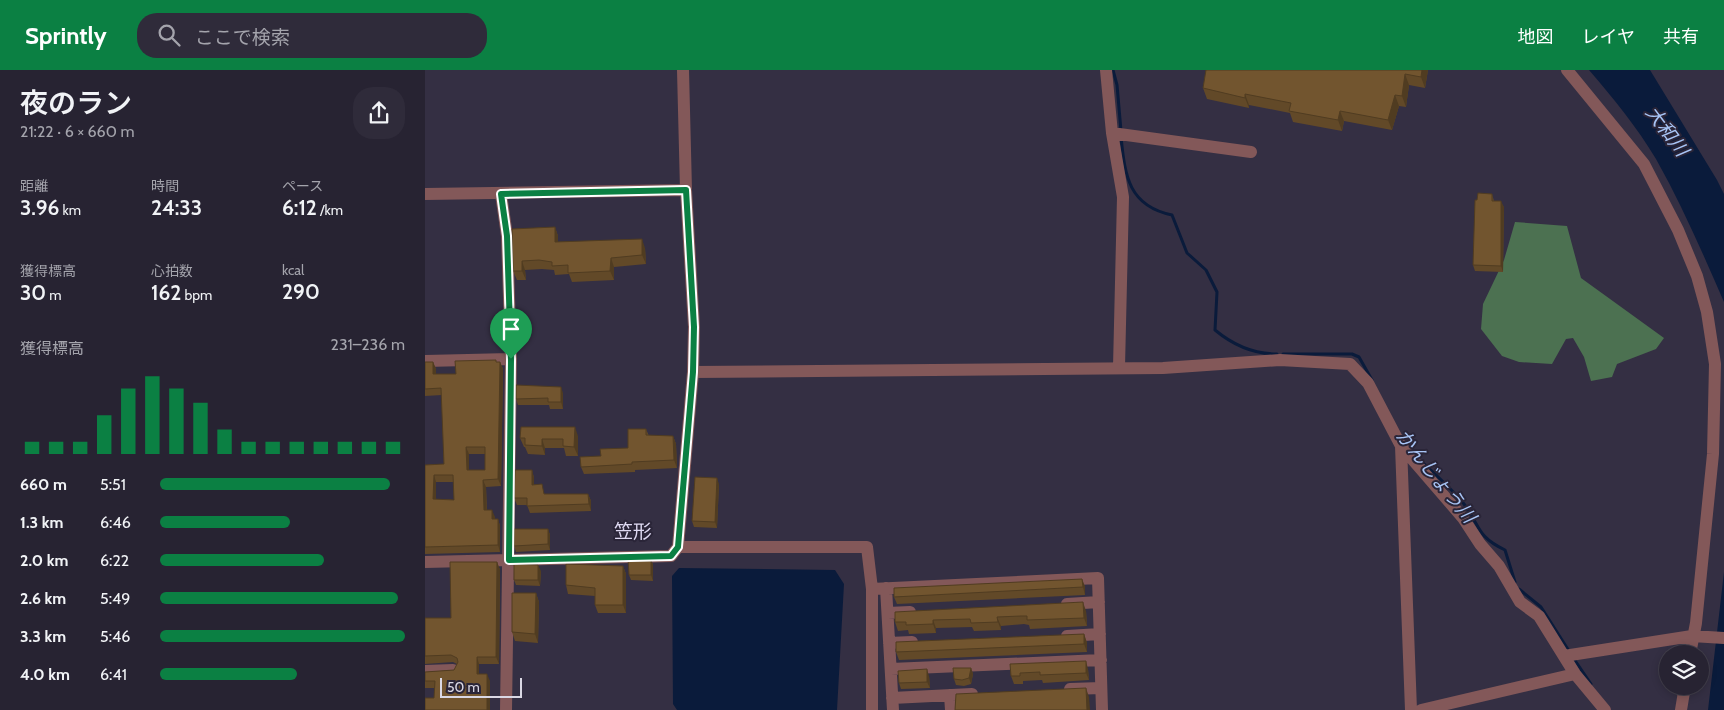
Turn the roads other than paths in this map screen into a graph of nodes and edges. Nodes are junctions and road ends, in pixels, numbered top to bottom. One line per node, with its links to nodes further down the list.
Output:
1 (683, 70): 6 (street)
2 (1106, 70): 4 (street)
3 (1567, 70): 25 (street)
4 (1112, 133): 5 (street); 11 (street)
5 (1251, 152)
6 (686, 190): 8 (street); 12 (street)
7 (425, 194): 8 (street)
8 (501, 194): 9 (street)
9 (511, 359): 10 (street); 15 (street)
10 (425, 361)
11 (1119, 367): 12 (street); 13 (street)
12 (693, 372): 14 (street)
13 (1401, 446): 30 (street); 46 (street)
14 (678, 547): 15 (street); 18 (street)
15 (509, 560): 16 (street); 42 (street)
16 (425, 562)
17 (887, 588): 18 (street); 19 (street); 22 (street)
18 (872, 589): 43 (street)
19 (1099, 602): 20 (street); 23 (street)
20 (1051, 605)
21 (926, 611): 22 (street)
22 (888, 613): 28 (street)
23 (1100, 634): 24 (street); 31 (street)
24 (1052, 636)
25 (1696, 636): 26 (street); 29 (street); 30 (street)
26 (1724, 638)
27 (928, 642): 28 (street)
28 (889, 644): 32 (street)
29 (1693, 645)
30 (1564, 656): 35 (street)
31 (1101, 660): 32 (street); 36 (street)
32 (891, 669): 41 (street)
33 (453, 670): 34 (street)
34 (425, 671)
35 (1575, 674): 47 (street); 48 (street)
36 (1101, 688): 37 (street); 45 (street)
37 (1054, 690)
38 (988, 693): 39 (street)
39 (950, 695): 41 (street); 44 (street)
40 (1684, 695): 49 (street)
41 (893, 704)
42 (507, 710)
43 (872, 710)
44 (951, 710)
45 (1102, 710)
46 (1411, 710)
47 (1421, 710)
48 (1605, 710)
49 (1681, 710)

